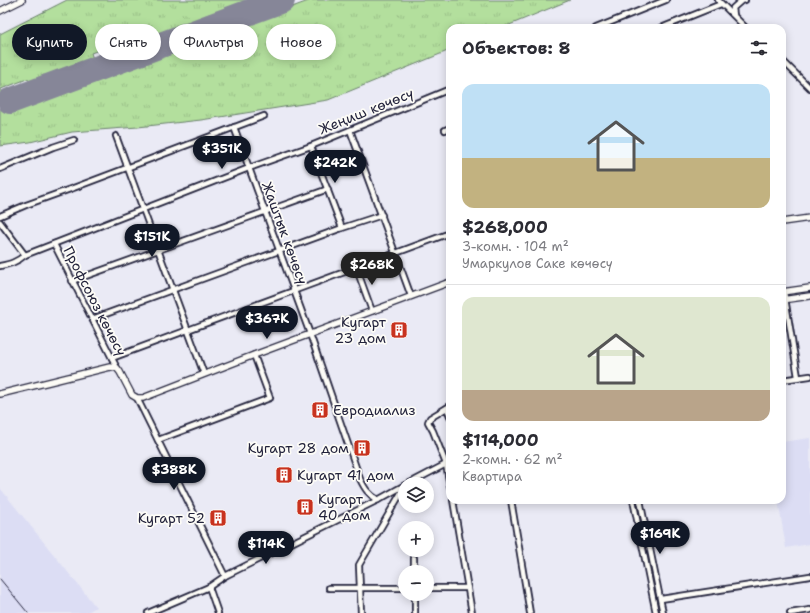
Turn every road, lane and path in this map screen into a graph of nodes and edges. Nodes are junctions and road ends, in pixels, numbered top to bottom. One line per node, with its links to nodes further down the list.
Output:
1 (22, 0): 5 (main road)
2 (666, 0): 7 (street)
3 (745, 0): 6 (street)
4 (719, 2): 6 (street); 8 (street)
5 (0, 12)
6 (734, 17): 9 (street)
7 (606, 24)
8 (670, 24)
9 (742, 24)
10 (786, 64): 11 (street)
11 (810, 88)
12 (446, 91): 15 (street, Жеңиш көчөсү)
13 (264, 116): 14 (street)
14 (234, 127): 19 (street); 20 (street, Жаштык көчөсү)
15 (350, 130): 18 (street, Жеңиш көчөсү); 25 (street)
16 (116, 136): 19 (street)
17 (74, 140): 21 (street)
18 (311, 146): 20 (street, Жеңиш көчөсү); 22 (street)
19 (128, 168): 23 (street); 26 (street)
20 (249, 168): 23 (street, Жеңиш көчөсү); 24 (street, Жаштык көчөсү)
21 (0, 169)
22 (328, 189): 24 (street); 30 (street)
23 (143, 210): 32 (street, Жеңиш көчөсү); 33 (street)
24 (265, 211): 33 (street); 34 (street, Жаштык көчөсү)
25 (382, 215): 30 (street); 35 (street)
26 (0, 216)
27 (810, 218): 28 (main road)
28 (786, 221)
29 (0, 222): 36 (street)
30 (342, 228): 34 (street)
31 (446, 234): 35 (street)
32 (54, 244): 36 (street, Жеңиш көчөсү); 39 (street, Профсоюз көчөсү)
33 (158, 250): 39 (street); 42 (street)
34 (279, 251): 42 (street); 43 (street, Жаштык көчөсү)
35 (395, 253): 38 (street); 45 (street)
36 (25, 255): 37 (street, Жеңиш көчөсү)
37 (0, 266)
38 (356, 267): 43 (street); 48 (street)
39 (72, 281): 50 (street, Профсоюз көчөсү)
40 (446, 283): 45 (main road)
41 (810, 288): 44 (main road)
42 (173, 290): 50 (street); 51 (street)
43 (294, 291): 51 (street); 52 (street, Жаштык көчөсү)
44 (786, 292)
45 (411, 296): 48 (main road)
46 (810, 296): 47 (main road)
47 (786, 300)
48 (372, 311): 52 (main road)
49 (786, 311): 58 (street)
50 (92, 319): 54 (street, Профсоюз көчөсү)
51 (188, 330): 54 (street); 56 (street)
52 (310, 334): 53 (main road); 69 (street, Жаштык көчөсү)
53 (254, 355): 56 (main road); 63 (street)
54 (112, 358): 55 (street, Профсоюз көчөсү)
55 (117, 368): 60 (main road); 61 (main road)
56 (204, 374): 61 (main road)
57 (810, 376): 58 (street)
58 (798, 377): 59 (street)
59 (786, 379)
60 (0, 394)
61 (137, 398): 63 (street)
62 (446, 408): 64 (street)
63 (158, 440): 76 (street)
64 (446, 459)
65 (446, 464): 66 (street)
66 (421, 477)
67 (398, 490): 69 (street)
68 (398, 498): 80 (street)
69 (378, 500): 76 (street)
70 (454, 504): 83 (street)
71 (512, 504): 92 (street)
72 (634, 504): 93 (street)
73 (641, 504): 84 (street)
74 (414, 558): 75 (street)
75 (414, 565)
76 (225, 576): 78 (street)
77 (810, 576): 84 (street)
78 (209, 587): 87 (street); 88 (street)
79 (329, 588): 80 (street)
80 (360, 588): 81 (street); 89 (street)
81 (398, 588)
82 (434, 588): 83 (street)
83 (468, 588): 91 (street)
84 (661, 599): 94 (street)
85 (415, 601): 90 (street)
86 (810, 610): 95 (street)
87 (148, 613)
88 (218, 613)
89 (361, 613)
90 (415, 613)
91 (472, 613)
92 (530, 613)
93 (656, 613)
94 (663, 613)
95 (790, 613)

